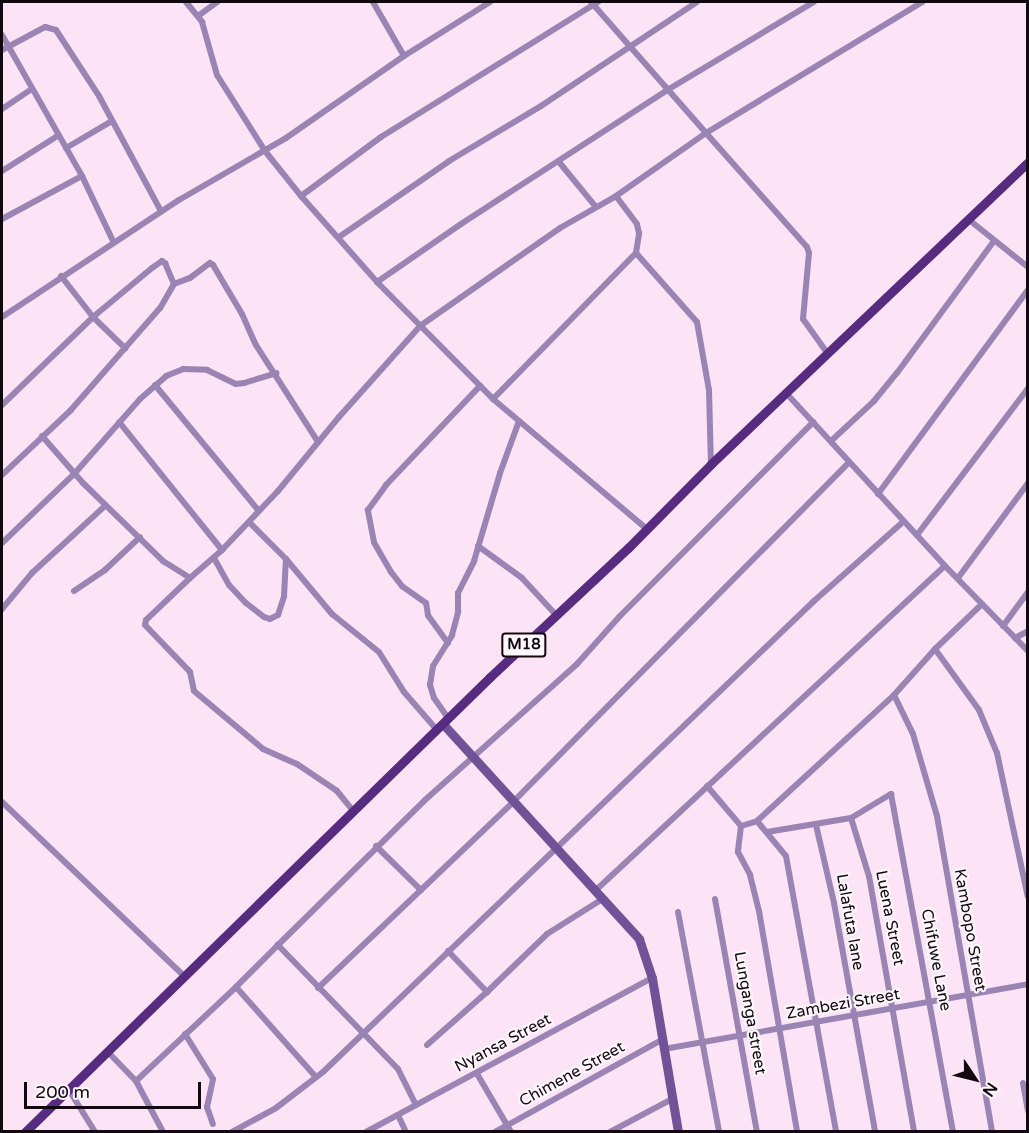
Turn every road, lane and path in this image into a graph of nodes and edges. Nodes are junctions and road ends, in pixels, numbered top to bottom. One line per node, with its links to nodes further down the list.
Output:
1 (186, 2): 9 (street)
2 (217, 2): 9 (street)
3 (490, 2): 14 (street)
4 (697, 2): 12 (street)
5 (814, 2): 16 (street)
6 (922, 2): 19 (street)
7 (377, 3): 14 (street)
8 (594, 3): 12 (street); 27 (street)
9 (198, 16): 22 (street)
10 (2, 35): 11 (street)
11 (8, 46): 13 (street); 15 (street); 18 (street)
12 (632, 47): 16 (street); 33 (street)
13 (2, 50)
14 (404, 56): 22 (street)
15 (32, 89): 17 (street); 20 (street)
16 (669, 90): 19 (street); 23 (street)
17 (2, 109)
18 (112, 121): 21 (street); 30 (street)
19 (706, 133): 28 (street); 46 (street)
20 (59, 135): 21 (street); 25 (street)
21 (66, 148): 26 (street)
22 (265, 151): 27 (street); 30 (street)
23 (559, 162): 29 (street); 39 (street)
24 (1028, 162): 32 (main road, M18)
25 (2, 171)
26 (82, 176): 31 (street); 35 (street)
27 (301, 196): 33 (street)
28 (616, 196): 29 (street); 36 (street)
29 (596, 207): 44 (street)
30 (162, 211): 35 (street)
31 (2, 219)
32 (968, 219): 34 (street); 46 (main road, M18)
33 (339, 237): 39 (street)
34 (994, 241): 37 (street); 58 (street)
35 (114, 243): 38 (street)
36 (636, 253): 52 (street); 61 (street)
37 (1028, 267)
38 (61, 276): 42 (street); 43 (street)
39 (377, 282): 44 (street)
40 (174, 284): 43 (street); 45 (street); 47 (street)
41 (1028, 290): 65 (street)
42 (2, 317)
43 (93, 317): 45 (street); 53 (street)
44 (420, 326): 49 (street); 59 (street)
45 (125, 348): 57 (street)
46 (828, 354): 51 (main road, M18)
47 (276, 373): 48 (street); 59 (street)
48 (155, 385): 54 (street); 67 (street)
49 (480, 386): 52 (street); 89 (street)
50 (1028, 388): 71 (street)
51 (787, 394): 56 (street); 61 (main road, M18)
52 (493, 399): 55 (street)
53 (2, 405)
54 (119, 422): 63 (street); 75 (street)
55 (519, 422): 70 (street); 74 (street)
56 (813, 422): 58 (street); 94 (street)
57 (42, 436): 62 (street); 63 (street)
58 (831, 441): 60 (street)
59 (318, 442): 67 (street)
60 (849, 463): 65 (street); 97 (street)
61 (711, 464): 70 (main road, M18)
62 (3, 471)
63 (75, 473): 66 (street); 73 (street)
64 (1028, 483): 80 (street)
65 (878, 494): 68 (street)
66 (106, 505): 72 (street); 84 (street)
67 (259, 511): 69 (street)
68 (904, 522): 71 (street); 105 (street)
69 (250, 523): 75 (street); 77 (street)
70 (647, 529): 85 (main road, M18)
71 (918, 535): 78 (street)
72 (140, 537): 79 (street); 81 (street)
73 (2, 543)
74 (478, 546): 85 (street); 89 (street)
75 (222, 550): 76 (street)
76 (214, 558): 77 (street); 79 (street)
77 (286, 559): 93 (street)
78 (945, 566): 80 (street); 95 (street)
79 (190, 578): 98 (street)
80 (958, 578): 83 (street)
81 (74, 591)
82 (1028, 592): 86 (street)
83 (982, 604): 86 (street); 90 (street)
84 (2, 609)
85 (556, 615): 93 (main road, M18)
86 (1004, 626): 88 (street)
87 (1028, 631): 88 (street)
88 (1015, 638): 91 (street)
89 (448, 643): 93 (street)
90 (935, 649): 92 (street); 106 (street)
91 (1028, 651)
92 (894, 695): 100 (street); 121 (street, Kambopo Street)
93 (443, 724): 94 (street); 98 (main road, M18)
94 (472, 758): 97 (street); 104 (street)
95 (707, 786): 102 (street); 108 (street)
96 (2, 802): 115 (street)
97 (513, 802): 105 (street); 107 (street)
98 (354, 812): 115 (main road, M18)
99 (852, 818): 101 (street); 122 (street, Chifuwe Lane); 123 (street, Luena Street)
100 (757, 821): 102 (street); 103 (street)
101 (816, 825): 103 (street); 124 (street, Lalafuta lane)
102 (741, 826): 126 (street)
103 (767, 832): 125 (street)
104 (376, 846): 107 (street); 113 (street)
105 (556, 848): 108 (street); 114 (street)
106 (1025, 869): 109 (street)
107 (421, 890): 119 (street)
108 (596, 890): 110 (street)
109 (1028, 897)
110 (604, 898): 116 (street); 120 (street)
111 (715, 899): 129 (street, Lunganga street)
112 (678, 912): 130 (street)
113 (278, 945): 118 (street); 119 (street)
114 (448, 951): 120 (street); 127 (street)
115 (183, 975): 133 (main road, M18)
116 (652, 978): 132 (street); 134 (street, Nyansa Street)
117 (1028, 984): 121 (street, Zambezi Street)
118 (236, 987): 128 (street); 135 (street)
119 (318, 988): 127 (street)
120 (487, 992): 131 (street)
121 (967, 995): 122 (street, Zambezi Street); 161 (street, Kambopo Street)
122 (931, 1002): 123 (street, Zambezi Street); 160 (street, Chifuwe Lane)
123 (894, 1008): 124 (street, Zambezi Street); 159 (street, Luena Street)
124 (853, 1015): 125 (street, Zambezi Street); 158 (street, Lalafuta lane)
125 (816, 1023): 126 (street, Zambezi Street); 157 (street)
126 (778, 1030): 129 (street, Zambezi Street); 156 (street)
127 (363, 1031): 135 (street); 140 (street)
128 (185, 1034): 136 (street); 143 (street)
129 (741, 1036): 130 (street, Zambezi Street); 155 (street, Lunganga street)
130 (702, 1042): 132 (street, Zambezi Street); 154 (street)
131 (427, 1045)
132 (663, 1045): 139 (street); 144 (street, Chimene Street)
133 (107, 1051): 136 (street); 138 (main road, M18)
134 (476, 1072): 140 (street, Nyansa Street); 144 (street)
135 (316, 1077): 148 (street)
136 (136, 1081): 147 (street)
137 (1023, 1083): 141 (street)
138 (69, 1090): 145 (main road, M18); 146 (street)
139 (672, 1099): 152 (street); 153 (street)
140 (416, 1105): 142 (street, Nyansa Street)
141 (1028, 1111)
142 (398, 1115): 149 (street, Nyansa Street); 150 (street)
143 (213, 1124)
144 (510, 1128): 151 (street, Chimene Street)
145 (25, 1131)
146 (95, 1131)
147 (163, 1131)
148 (232, 1131)
149 (366, 1131)
150 (406, 1131)
151 (495, 1131)
152 (610, 1131)
153 (678, 1131)
154 (719, 1131)
155 (757, 1131)
156 (797, 1131)
157 (836, 1131)
158 (875, 1131)
159 (914, 1131)
160 (953, 1131)
161 (992, 1131)

